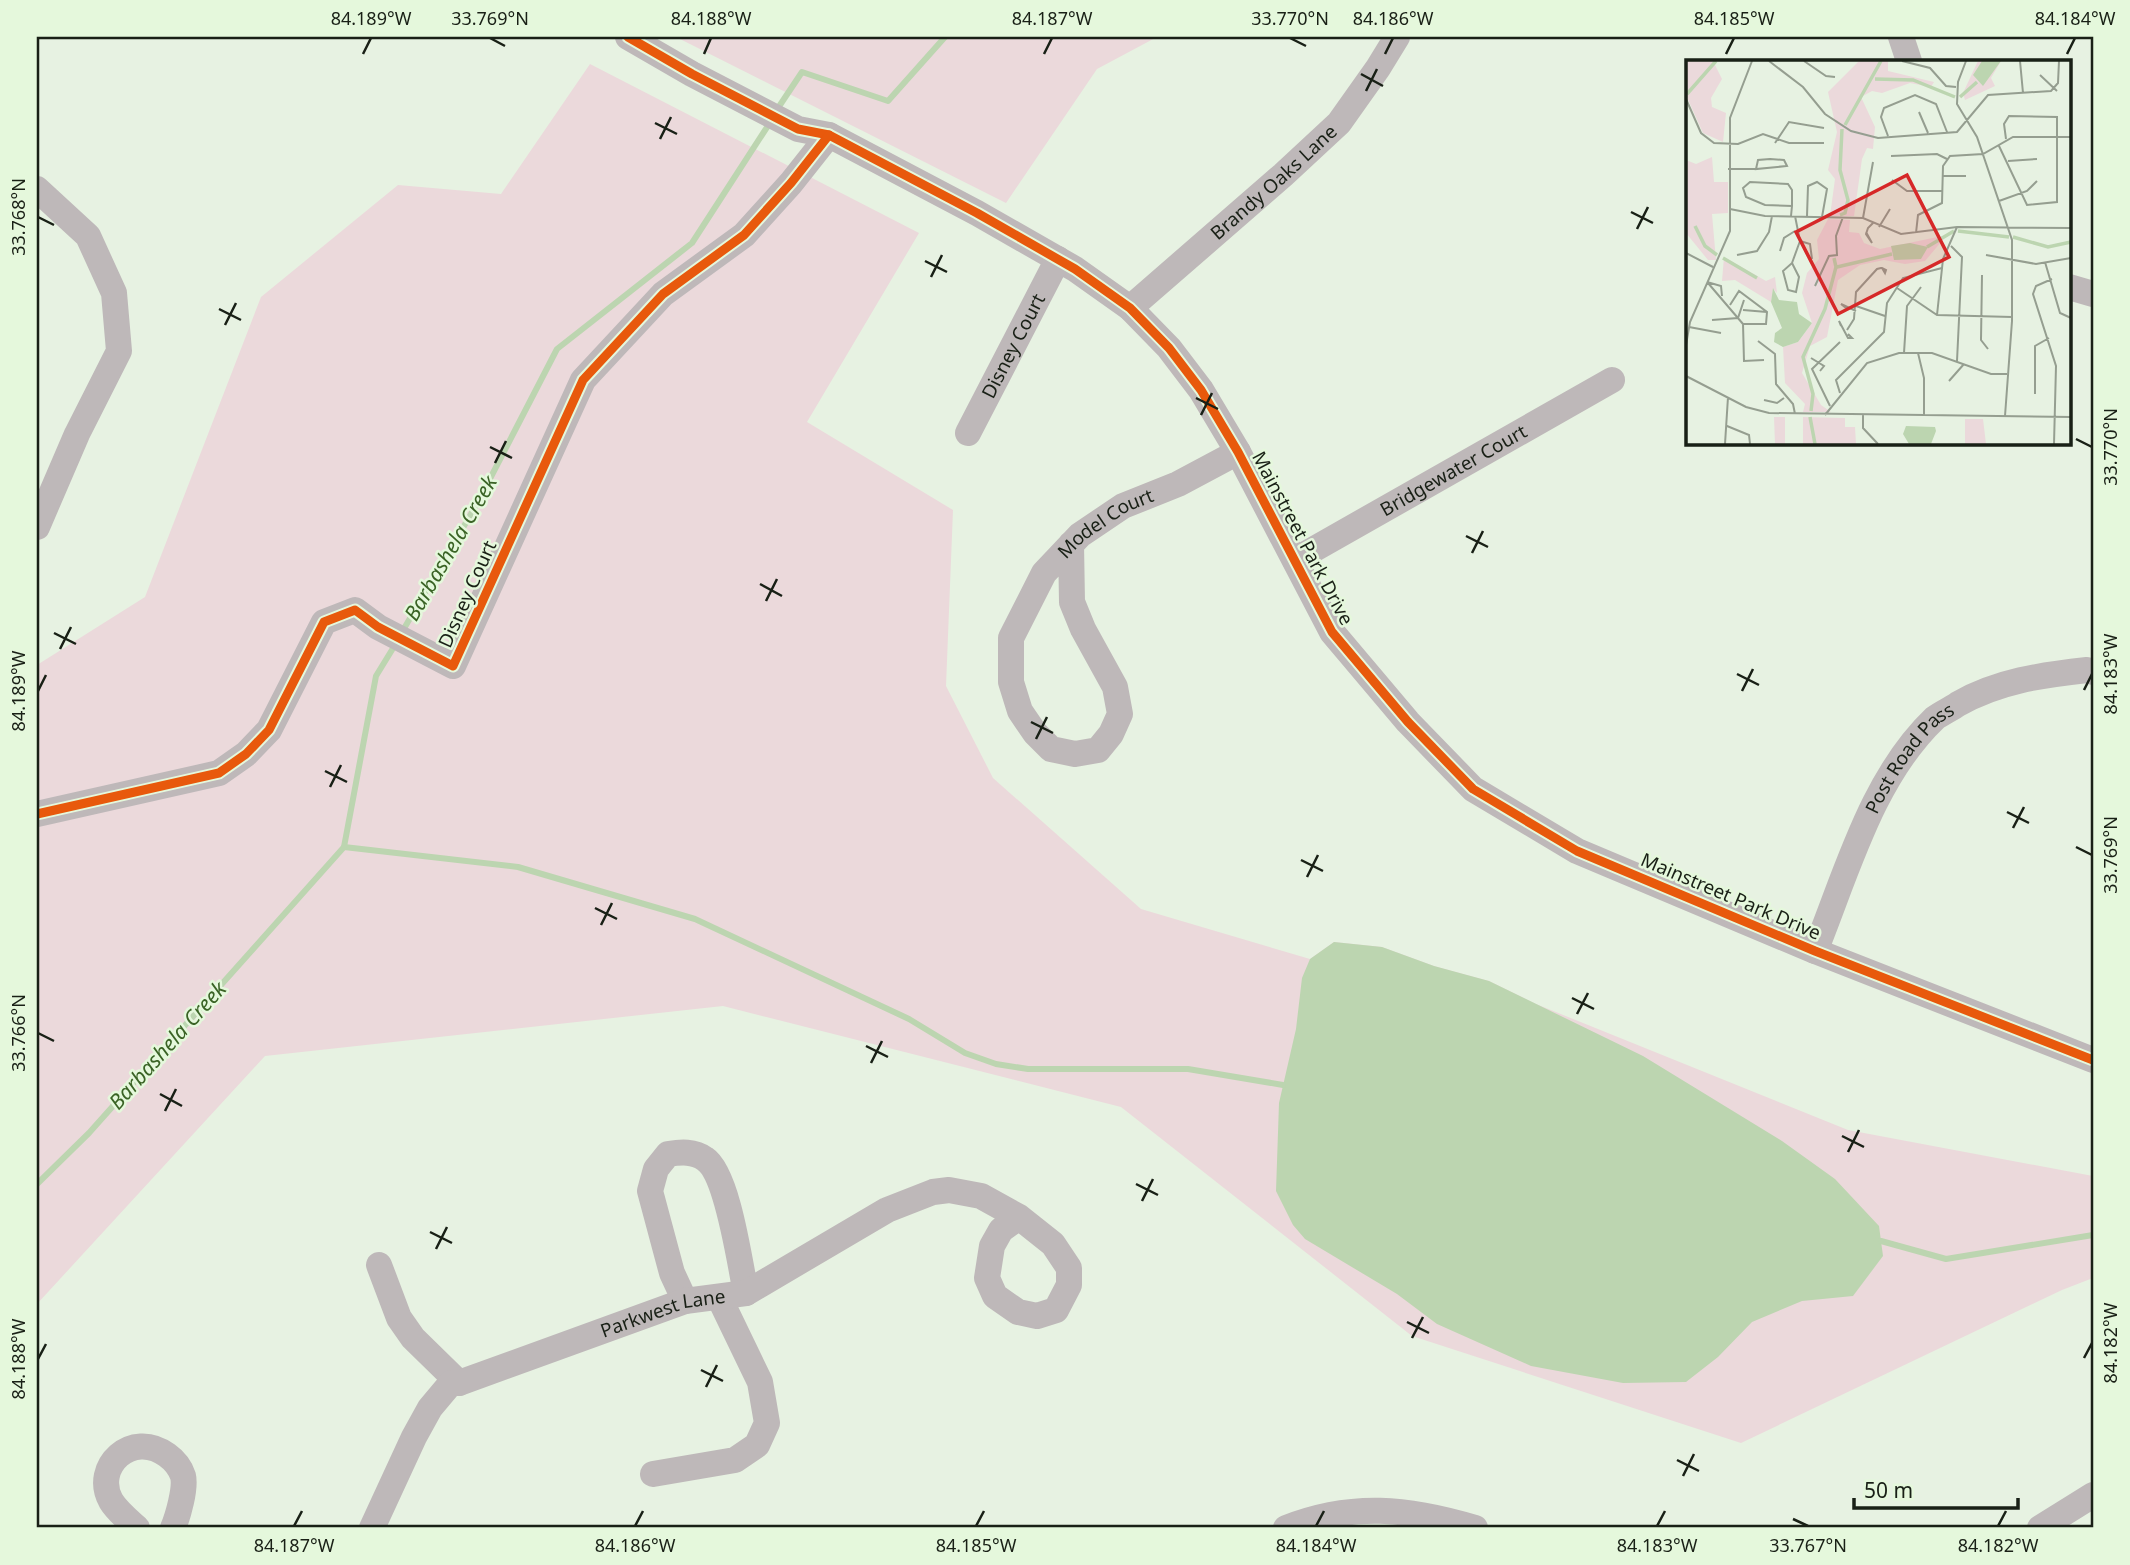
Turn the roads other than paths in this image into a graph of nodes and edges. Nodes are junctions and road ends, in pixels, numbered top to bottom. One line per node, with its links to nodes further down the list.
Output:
1 (628, 37): 5 (street, Mainstreet Park Drive)
2 (1397, 37): 10 (street, Brandy Oaks Lane)
3 (1901, 37): 4 (street)
4 (1909, 60)
5 (830, 135): 7 (street, Mainstreet Park Drive); 18 (street, Disney Court)
6 (37, 189): 14 (street)
7 (1058, 259): 10 (street, Mainstreet Park Drive); 12 (street, Disney Court)
8 (2070, 287): 9 (street)
9 (2093, 294)
10 (1130, 308): 13 (street, Mainstreet Park Drive)
11 (1612, 380): 16 (street, Bridgewater Court)
12 (968, 433)
13 (1238, 452): 15 (street, Model Court); 16 (street, Mainstreet Park Drive)
14 (37, 527)
15 (1071, 544): 15 (street, Model Court)
16 (1295, 560): 19 (street, Mainstreet Park Drive)
17 (2093, 672): 19 (street, Post Road Pass)
18 (37, 814)
19 (1815, 951): 20 (street, Mainstreet Park Drive)
20 (2093, 1060)
21 (1019, 1217): 23 (street, Parkwest Lane)
22 (379, 1265): 26 (street)
23 (746, 1293): 24 (street, Parkwest Lane); 25 (street)
24 (719, 1297): 25 (street, Parkwest Lane); 27 (street)
25 (685, 1301): 26 (street, Parkwest Lane)
26 (459, 1383): 31 (street, Parkwest Lane)
27 (653, 1474)
28 (2093, 1494): 34 (street)
29 (137, 1528): 30 (street)
30 (173, 1528)
31 (372, 1528)
32 (1286, 1528): 33 (street)
33 (1475, 1528)
34 (2040, 1528)

